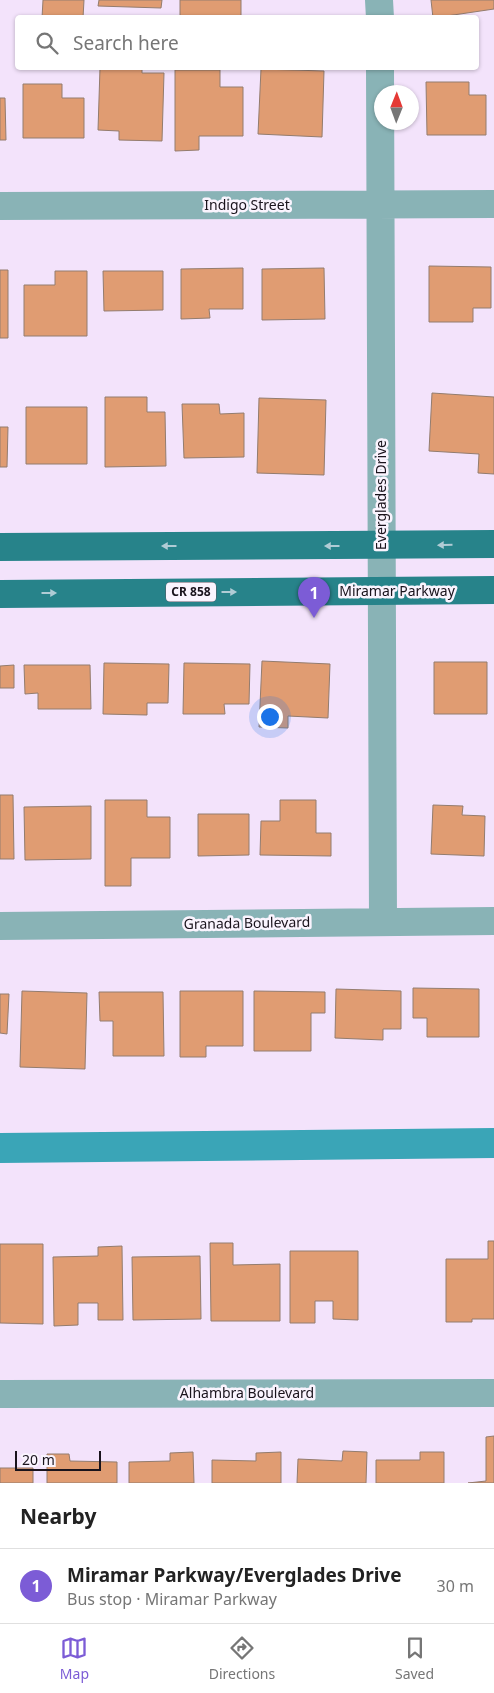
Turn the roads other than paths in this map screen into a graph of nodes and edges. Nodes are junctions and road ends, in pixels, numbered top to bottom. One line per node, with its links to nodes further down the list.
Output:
1 (379, 0): 2 (street)
2 (380, 15)
3 (380, 70): 4 (street, Everglades Drive)
4 (382, 204): 5 (street, Indigo Street); 6 (street, Indigo Street); 8 (street, Everglades Drive)
5 (494, 204)
6 (0, 206)
7 (494, 544): 8 (main road, one-way to 8)
8 (381, 546): 9 (main road, one-way to 9); 11 (street, Everglades Drive)
9 (0, 547)
10 (494, 590): 11 (main road, Miramar Parkway / CR 858)
11 (381, 591): 12 (main road, Miramar Parkway / CR 858, one-way to 11); 13 (street, Everglades Drive)
12 (0, 594)
13 (383, 922): 14 (street, Granada Boulevard); 15 (street, Granada Boulevard)
14 (494, 922)
15 (0, 926)
16 (494, 1393): 17 (street, Alhambra Boulevard)
17 (0, 1394)

